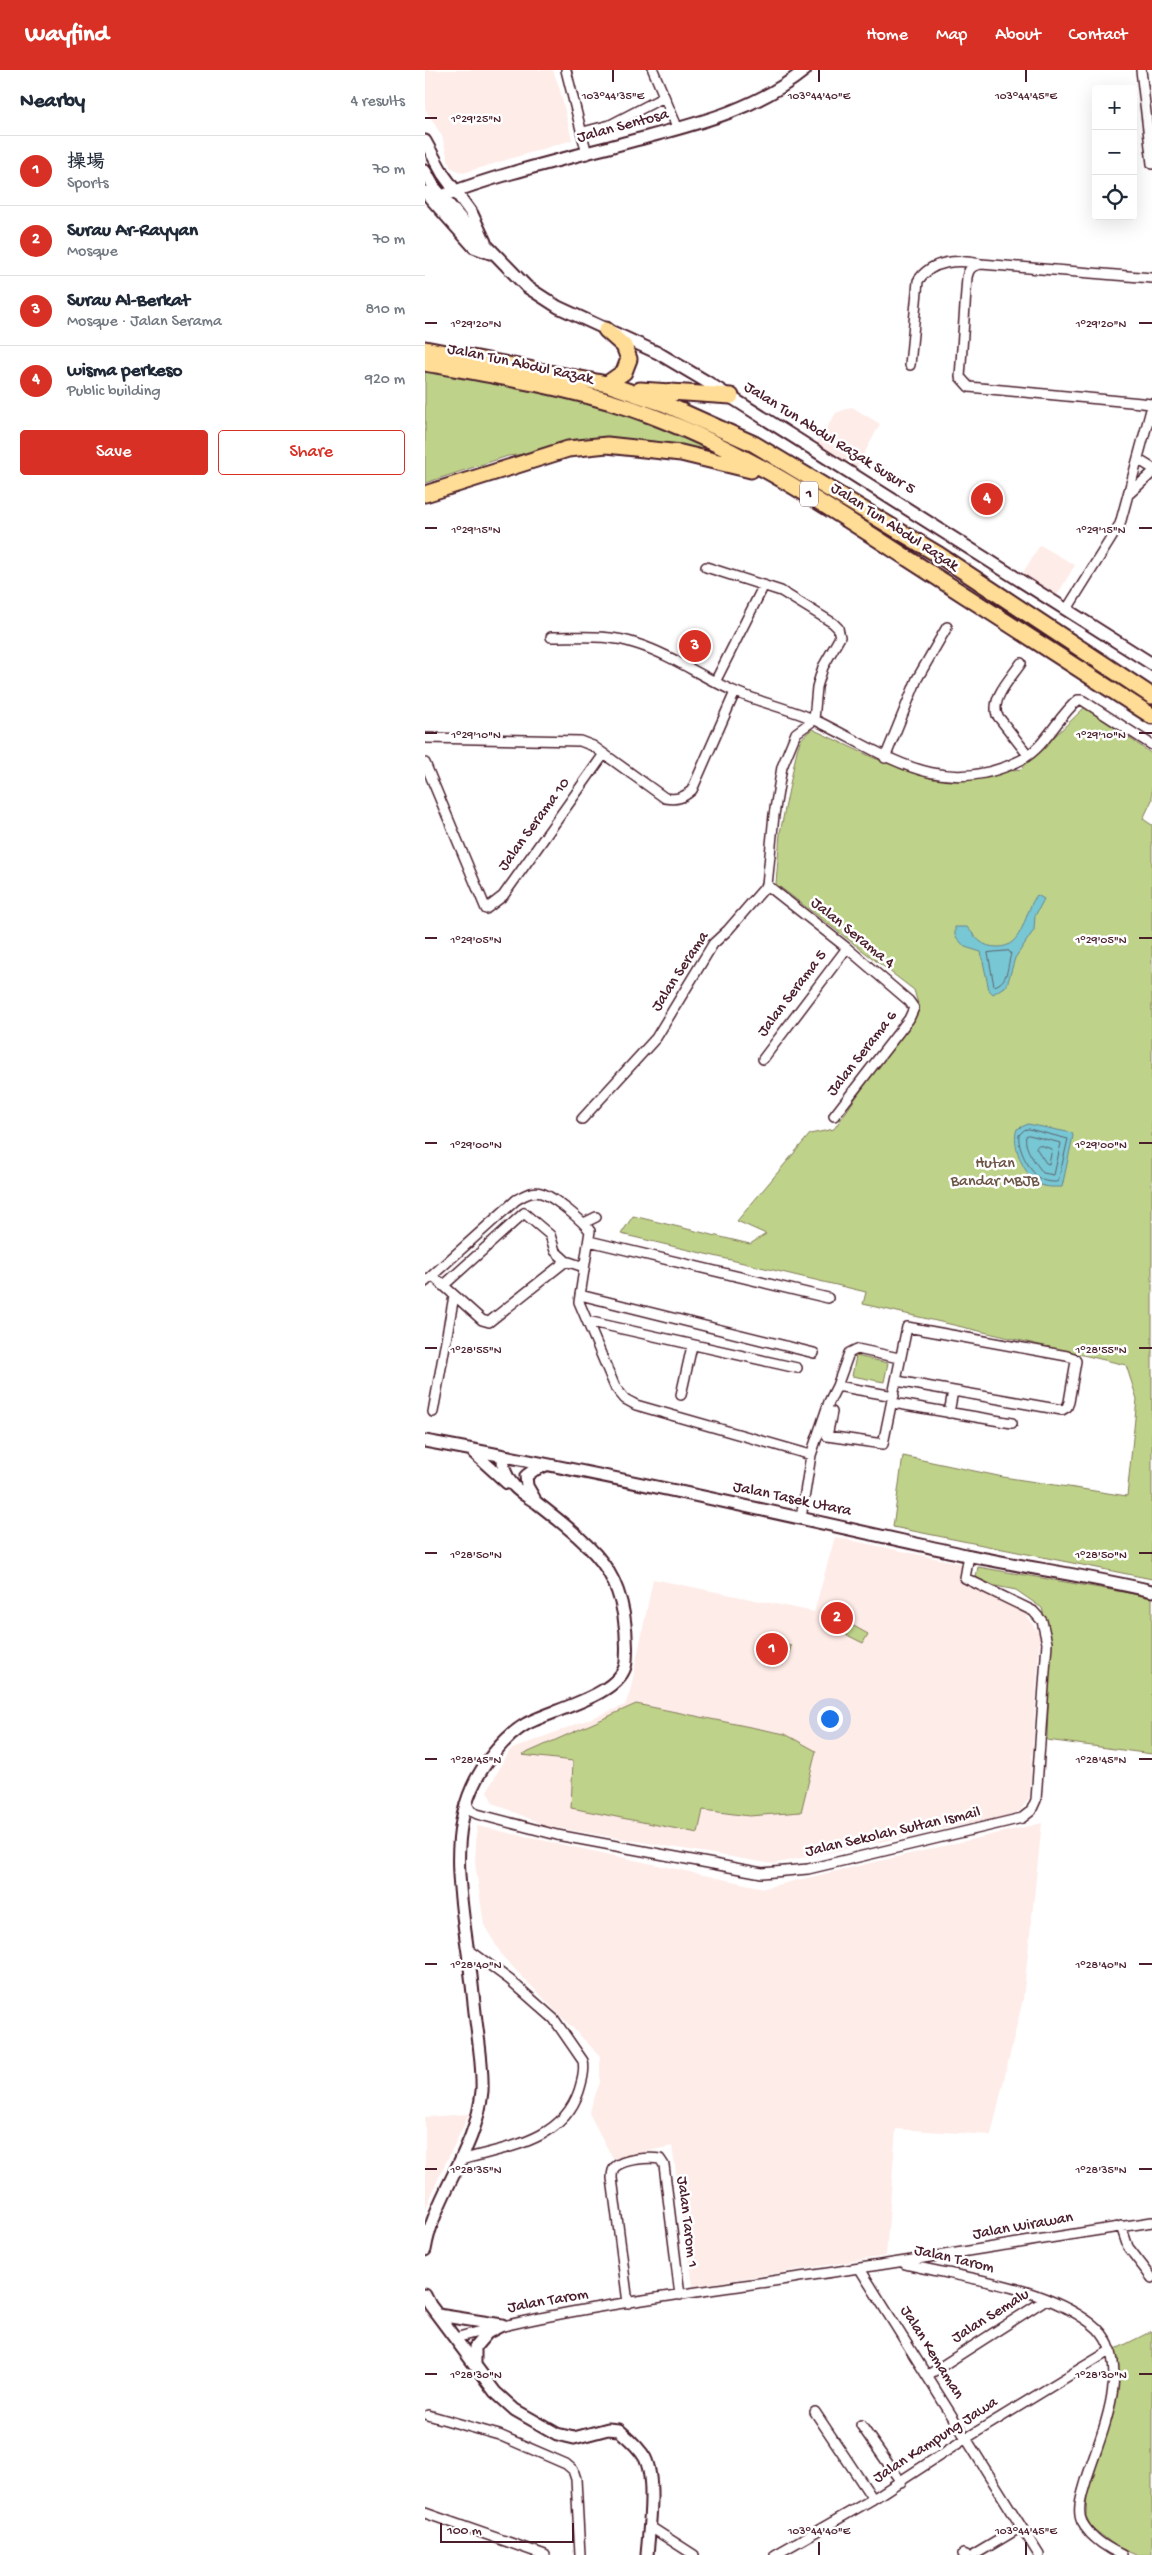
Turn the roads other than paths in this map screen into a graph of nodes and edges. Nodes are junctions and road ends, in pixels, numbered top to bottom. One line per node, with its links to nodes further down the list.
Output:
1 (566, 70): 7 (street)
2 (653, 70): 5 (street)
3 (805, 70): 6 (street, Jalan Sentosa)
4 (1141, 70): 9 (street)
5 (664, 97): 6 (street); 7 (street)
6 (678, 129): 10 (street, Jalan Sentosa)
7 (583, 132): 10 (street)
8 (425, 141): 13 (street, Jalan Tun Abdul Razak Susur 5)
9 (1151, 150): 11 (street)
10 (587, 154): 13 (street, Jalan Sentosa)
11 (1152, 164)
12 (425, 171): 15 (street, Jalan Tun Abdul Razak Susur 5)
13 (455, 191): 15 (street, Jalan Sentosa); 16 (street, Jalan Tun Abdul Razak Susur 5)
14 (425, 192): 16 (street)
15 (441, 196): 16 (street, Jalan Tun Abdul Razak Susur 5)
16 (489, 251): 19 (street, Jalan Tun Abdul Razak Susur 5)
17 (981, 264): 18 (street); 22 (street); 25 (street)
18 (1152, 278)
19 (606, 330): 23 (highway); 24 (street, Jalan Tun Abdul Razak Susur 5)
20 (425, 349): 23 (highway, Jalan Tun Abdul Razak / 1)
21 (425, 363): 31 (highway, Jalan Tun Abdul Razak / 1)
22 (910, 365)
23 (614, 386): 24 (highway); 41 (highway, Jalan Tun Abdul Razak / 1)
24 (731, 396): 34 (street, Jalan Tun Abdul Razak Susur 5)
25 (1152, 405): 26 (street)
26 (1139, 460): 27 (street); 30 (street)
27 (1152, 468)
28 (1152, 473): 30 (street)
29 (425, 494): 31 (highway)
30 (1129, 494): 34 (street)
31 (812, 496): 42 (highway, Jalan Tun Abdul Razak / 1)
32 (706, 566): 33 (street)
33 (764, 585): 39 (street); 43 (street)
34 (1067, 609): 38 (street, Jalan Tun Abdul Razak Susur 5)
35 (947, 627): 48 (street)
36 (551, 637): 39 (street)
37 (1021, 663): 47 (street)
38 (1152, 664)
39 (715, 682): 40 (street)
40 (735, 692): 43 (street); 46 (street)
41 (1152, 696)
42 (1152, 716)
43 (814, 720): 48 (street); 50 (street)
44 (425, 738): 46 (street)
45 (1152, 745): 47 (street)
46 (604, 754): 49 (street, Jalan Serama 10)
47 (1028, 755): 48 (street)
48 (885, 758)
49 (425, 763)
50 (767, 885): 51 (street, Jalan Serama 4); 55 (street, Jalan Serama)
51 (847, 948): 52 (street, Jalan Serama 4); 53 (street, Jalan Serama 5)
52 (915, 1010): 54 (street, Jalan Serama 6)
53 (763, 1059)
54 (834, 1116)
55 (581, 1119)
56 (596, 1217): 57 (street)
57 (585, 1223): 58 (street); 61 (street)
58 (589, 1241): 60 (street); 65 (street)
59 (566, 1262): 60 (street); 61 (street); 63 (street)
60 (582, 1266): 64 (street)
61 (438, 1281): 62 (street); 63 (street)
62 (425, 1282)
63 (454, 1296): 77 (street)
64 (580, 1296): 66 (street); 68 (street)
65 (828, 1298)
66 (587, 1320): 67 (street); 82 (street)
67 (692, 1346): 70 (street); 74 (street)
68 (814, 1353)
69 (899, 1358): 71 (street); 72 (street); 73 (street)
70 (797, 1368)
71 (897, 1381): 73 (street); 75 (street)
72 (837, 1386): 75 (street); 76 (street)
73 (953, 1391): 78 (street)
74 (681, 1395)
75 (893, 1400): 76 (street); 78 (street)
76 (826, 1411): 82 (street)
77 (433, 1412)
78 (949, 1413): 79 (street)
79 (1012, 1424)
80 (425, 1442): 81 (street, Jalan Tasek Utara)
81 (470, 1450): 83 (street, Jalan Tasek Utara); 85 (street)
82 (811, 1455): 87 (street)
83 (503, 1456): 84 (street, Jalan Tasek Utara); 85 (street)
84 (546, 1465): 86 (street); 87 (street, Jalan Tasek Utara)
85 (525, 1494): 86 (street)
86 (538, 1504): 90 (street)
87 (801, 1518): 88 (street, Jalan Tasek Utara)
88 (969, 1555): 89 (street, Jalan Tasek Utara); 90 (street, Jalan Sekolah Sultan Ismail)
89 (1152, 1591)
90 (467, 1804): 91 (street)
91 (468, 1949): 92 (street); 92 (street)
92 (461, 2160): 95 (street)
93 (1152, 2222): 94 (street, Jalan Wirawan)
94 (1121, 2226): 96 (street, Jalan Wirawan); 100 (street)
95 (425, 2250)
96 (933, 2258): 97 (street, Jalan Wirawan); 99 (street)
97 (899, 2263): 98 (street, Jalan Tarom); 99 (street, Jalan Tarom)
98 (860, 2269): 102 (street, Jalan Tarom); 110 (street, Jalan Kemaman)
99 (939, 2272): 103 (street, Jalan Tarom)
100 (1152, 2278)
101 (425, 2295): 105 (street)
102 (680, 2295): 104 (street, Jalan Tarom); 104 (street, Jalan Tarom 1)
103 (1045, 2300): 108 (street, Jalan Tarom); 110 (street, Jalan Semalu)
104 (628, 2303): 106 (street, Jalan Tarom)
105 (438, 2315): 106 (street); 107 (street)
106 (502, 2325): 107 (street, Jalan Tarom); 109 (street)
107 (455, 2338): 109 (street)
108 (1111, 2350): 114 (street, Jalan Kampung Jawa); 127 (street, Jalan Tarom)
109 (475, 2364): 118 (street)
110 (928, 2375): 114 (street, Jalan Kemaman)
111 (815, 2412): 116 (street)
112 (428, 2415): 121 (street)
113 (861, 2425): 115 (street)
114 (965, 2439): 115 (street, Jalan Kampung Jawa); 119 (street, Jalan Kemaman)
115 (901, 2482): 116 (street, Jalan Kampung Jawa)
116 (873, 2499): 124 (street, Jalan Kampung Jawa)
117 (425, 2513): 120 (street)
118 (649, 2526): 122 (street); 123 (street)
119 (1021, 2527): 125 (street); 126 (street, Jalan Kemaman)
120 (545, 2555)
121 (580, 2555)
122 (647, 2555)
123 (694, 2555)
124 (775, 2555)
125 (974, 2555)
126 (1039, 2555)
127 (1122, 2555)

